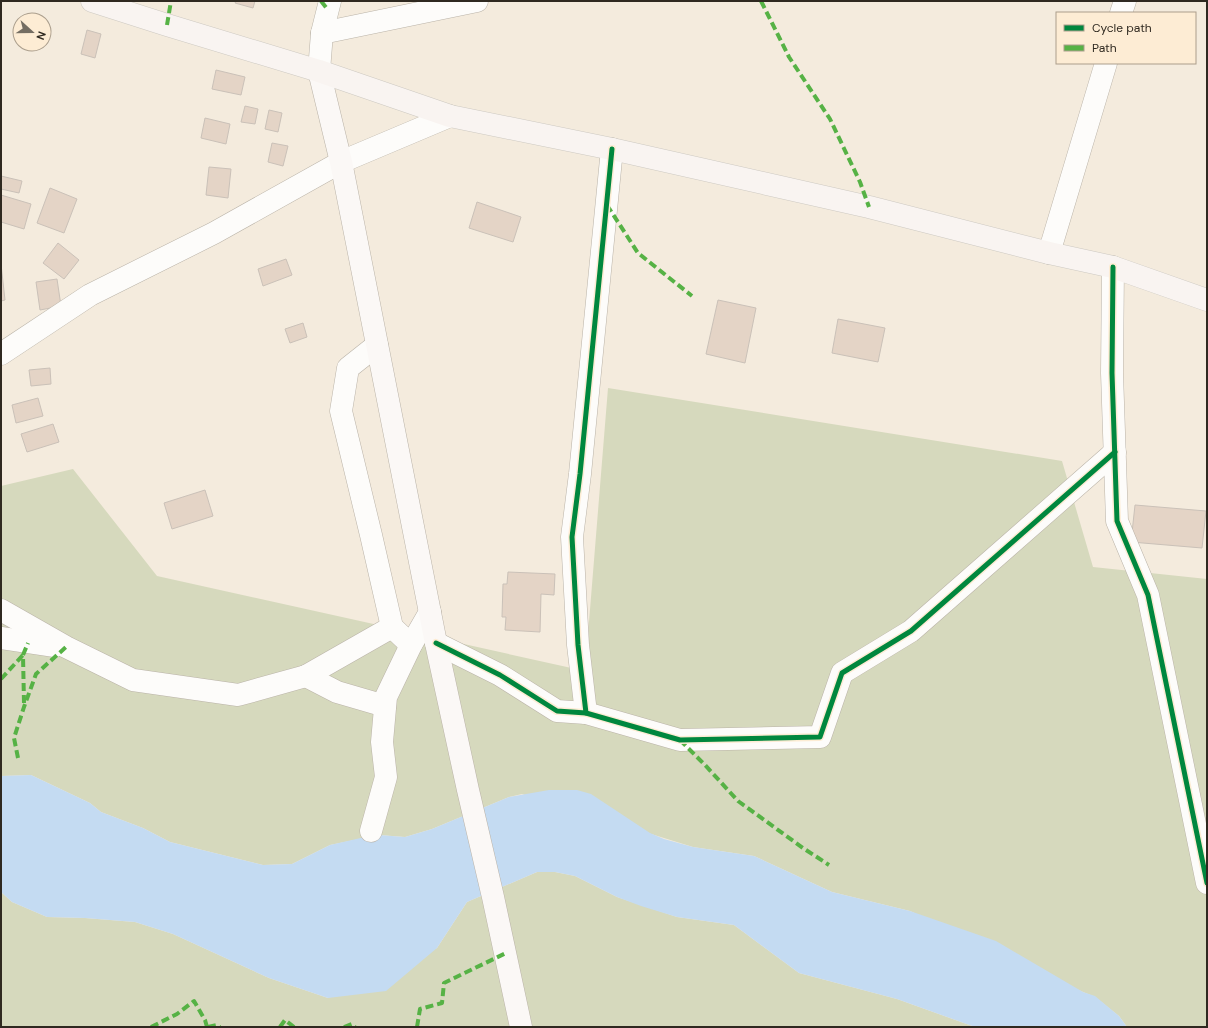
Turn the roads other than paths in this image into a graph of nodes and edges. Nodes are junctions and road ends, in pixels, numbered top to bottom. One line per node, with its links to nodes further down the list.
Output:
1 (92, 1): 8 (main road)
2 (330, 1): 6 (street)
3 (477, 1): 6 (street)
4 (1124, 1): 5 (street)
5 (1121, 12)
6 (322, 33): 8 (street)
7 (1106, 64): 12 (street)
8 (320, 71): 9 (main road); 11 (main road)
9 (450, 116): 10 (main road); 11 (street)
10 (612, 149): 12 (main road); 27 (street)
11 (341, 162): 15 (main road); 16 (street)
12 (1049, 253): 13 (main road)
13 (1113, 267): 14 (main road); 17 (street)
14 (1207, 300)
15 (377, 345): 19 (main road); 20 (street)
16 (1, 354)
17 (1115, 452): 27 (street); 29 (street)
18 (1, 610): 24 (street)
19 (430, 612): 22 (main road); 23 (street)
20 (392, 627): 23 (street); 25 (street)
21 (1, 638): 24 (street)
22 (436, 642): 27 (street); 30 (main road)
23 (411, 646): 26 (street)
24 (66, 648): 25 (street)
25 (306, 676): 26 (street)
26 (385, 706): 28 (street)
27 (586, 713)
28 (371, 831)
29 (1207, 883)
30 (520, 1026)

